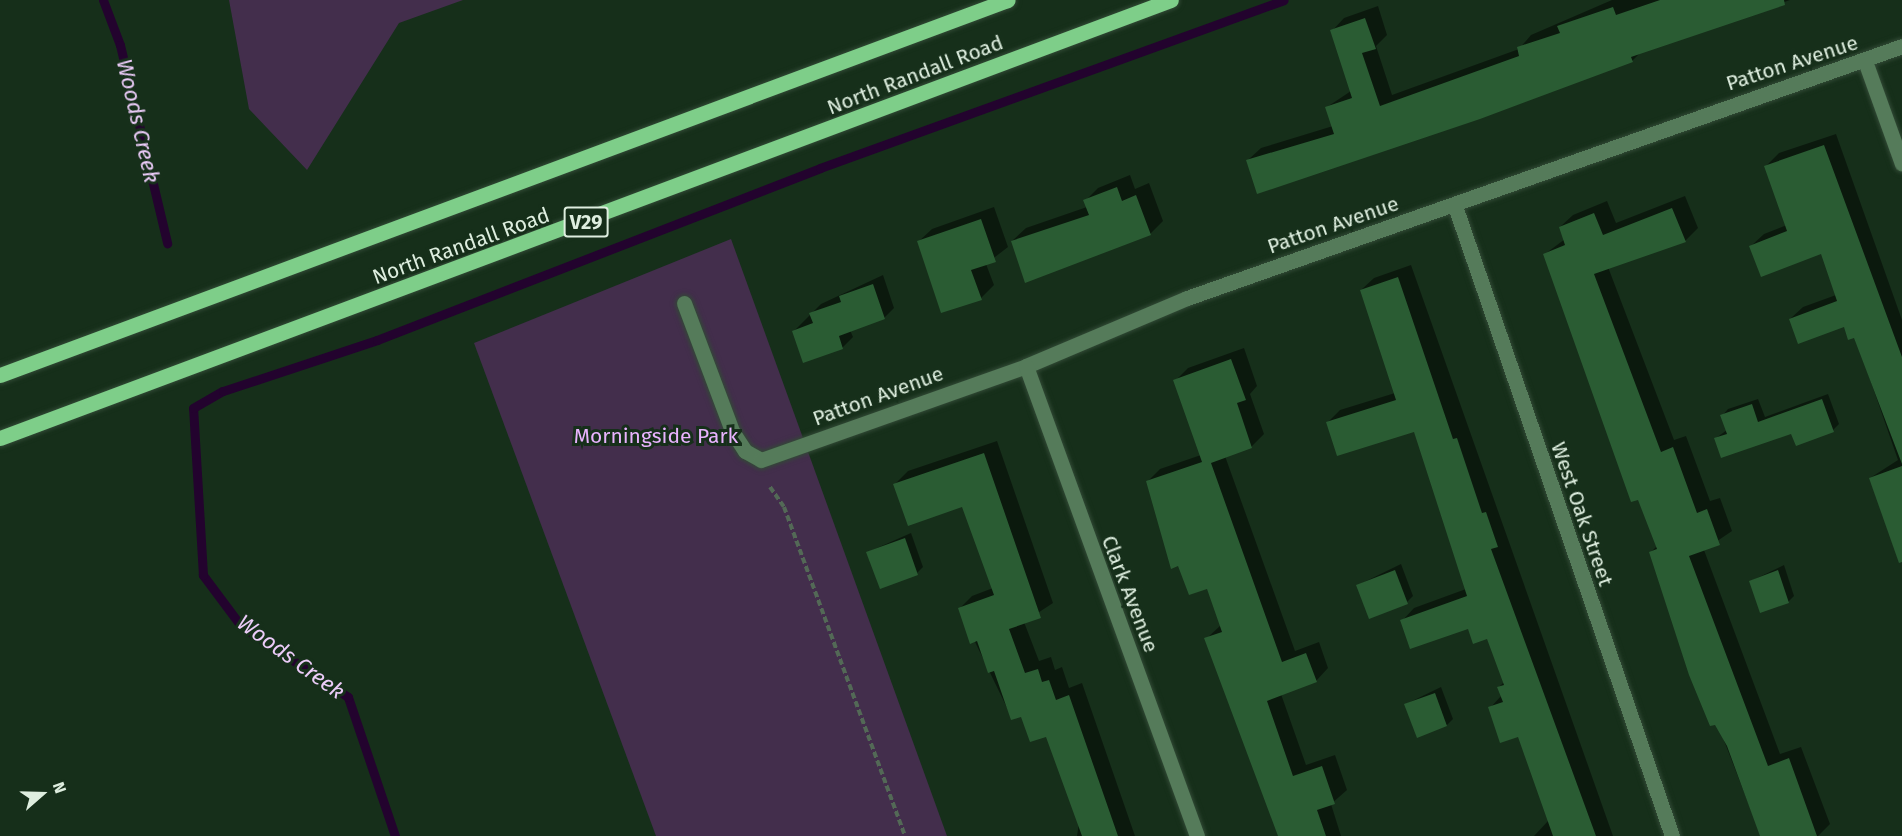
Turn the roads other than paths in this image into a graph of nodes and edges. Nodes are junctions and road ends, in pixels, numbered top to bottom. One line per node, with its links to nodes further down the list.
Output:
1 (1008, 0): 9 (main road, North Randall Road)
2 (1171, 0): 10 (main road, North Randall Road / V29)
3 (1902, 46): 4 (street, Patton Avenue)
4 (1865, 61): 5 (street); 6 (street, Patton Avenue)
5 (1902, 164)
6 (1455, 206): 8 (street, Patton Avenue); 12 (street, West Oak Street)
7 (684, 303): 8 (street, Patton Avenue)
8 (1026, 366): 11 (street, Clark Avenue)
9 (0, 375)
10 (0, 438)
11 (1197, 836)
12 (1671, 836)

